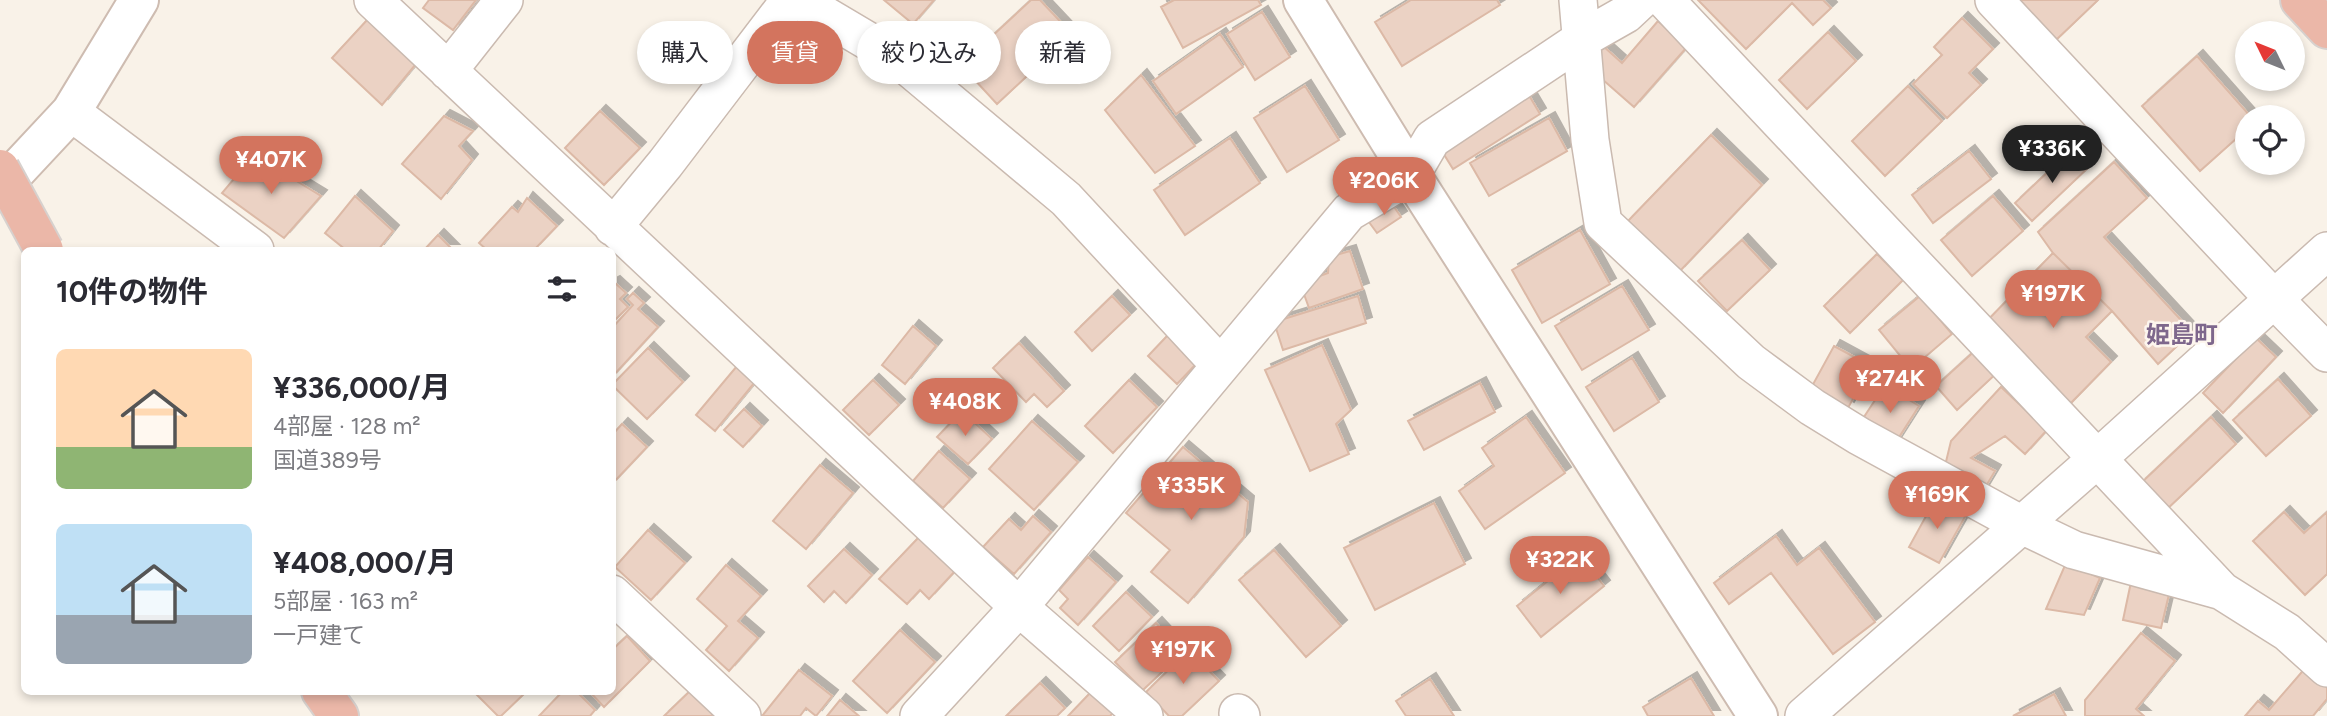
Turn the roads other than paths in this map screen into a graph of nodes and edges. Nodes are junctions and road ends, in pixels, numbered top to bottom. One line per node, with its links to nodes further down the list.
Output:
1 (139, 0): 15 (street)
2 (373, 0): 14 (street)
3 (504, 0): 14 (street)
4 (790, 0): 19 (street)
5 (799, 0): 25 (street)
6 (1303, 0): 17 (street)
7 (1578, 0): 13 (street)
8 (1641, 0): 13 (street)
9 (1665, 0): 26 (street)
10 (1994, 0): 23 (street)
11 (2300, 0): 12 (highway)
12 (2327, 29)
13 (1582, 39): 17 (street); 27 (street)
14 (448, 71): 19 (street)
15 (71, 112): 18 (street); 21 (street)
16 (0, 169): 20 (highway, bridge)
17 (1411, 175): 25 (street); 37 (street)
18 (0, 188)
19 (613, 227): 30 (street)
20 (42, 247)
21 (251, 247)
22 (2327, 251): 23 (street)
23 (2273, 298): 24 (street); 26 (street)
24 (2327, 353)
25 (1220, 365): 30 (street)
26 (2097, 459): 27 (street); 28 (street)
27 (2022, 525): 28 (street); 38 (street)
28 (2222, 591): 31 (street)
29 (616, 598): 34 (street)
30 (1019, 607): 35 (street); 36 (street)
31 (2327, 668)
32 (324, 695): 33 (highway)
33 (339, 716)
34 (742, 716)
35 (919, 716)
36 (1144, 716)
37 (1758, 716)
38 (1804, 716)

